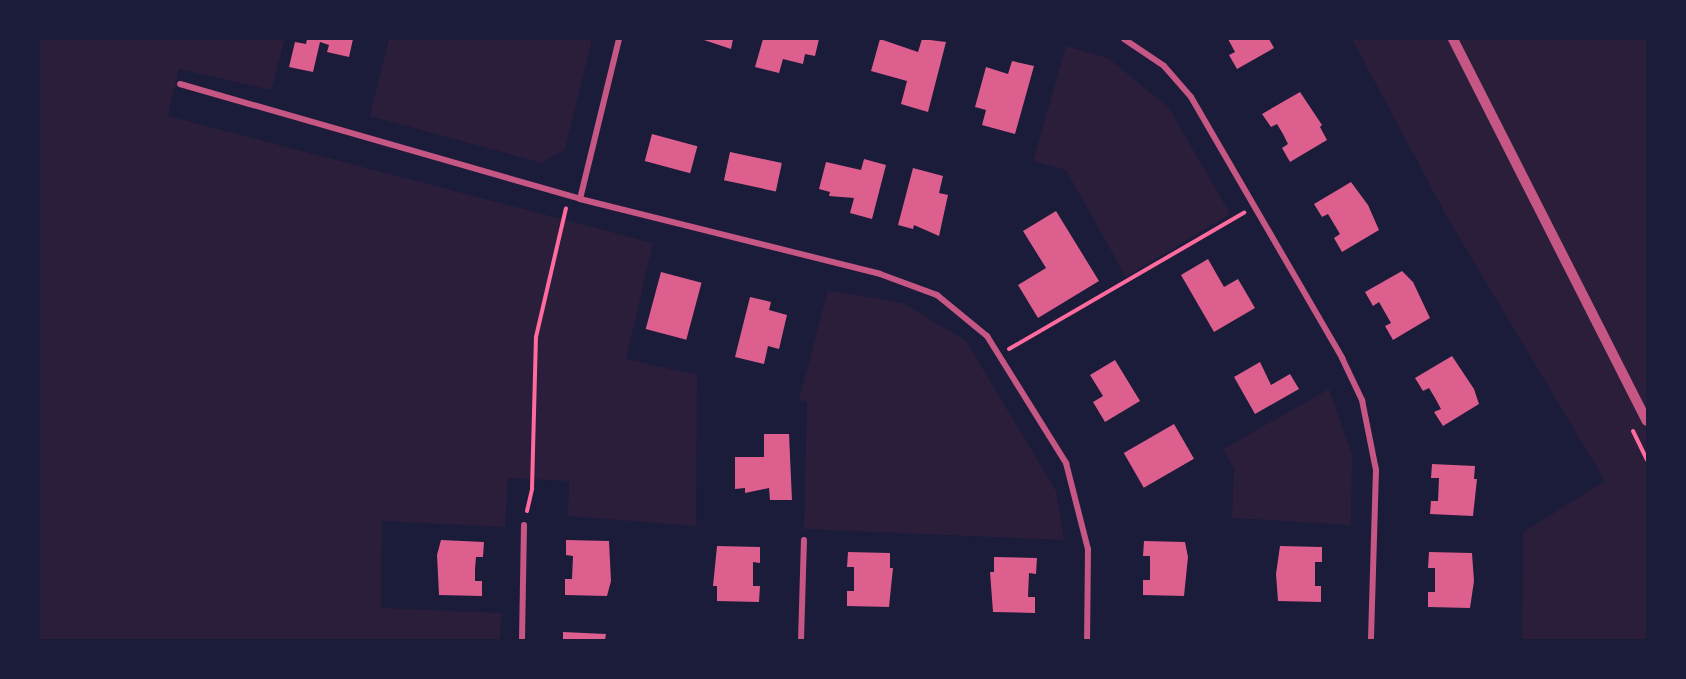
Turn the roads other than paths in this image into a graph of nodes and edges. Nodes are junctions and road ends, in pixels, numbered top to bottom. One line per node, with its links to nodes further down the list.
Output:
1 (619, 39): 5 (street)
2 (1124, 39): 12 (street)
3 (1453, 39): 6 (street)
4 (180, 84): 5 (street)
5 (580, 199): 11 (street)
6 (1647, 421)
7 (524, 525): 9 (street)
8 (804, 540): 10 (street)
9 (522, 640)
10 (801, 640)
11 (1087, 640)
12 (1371, 640)

